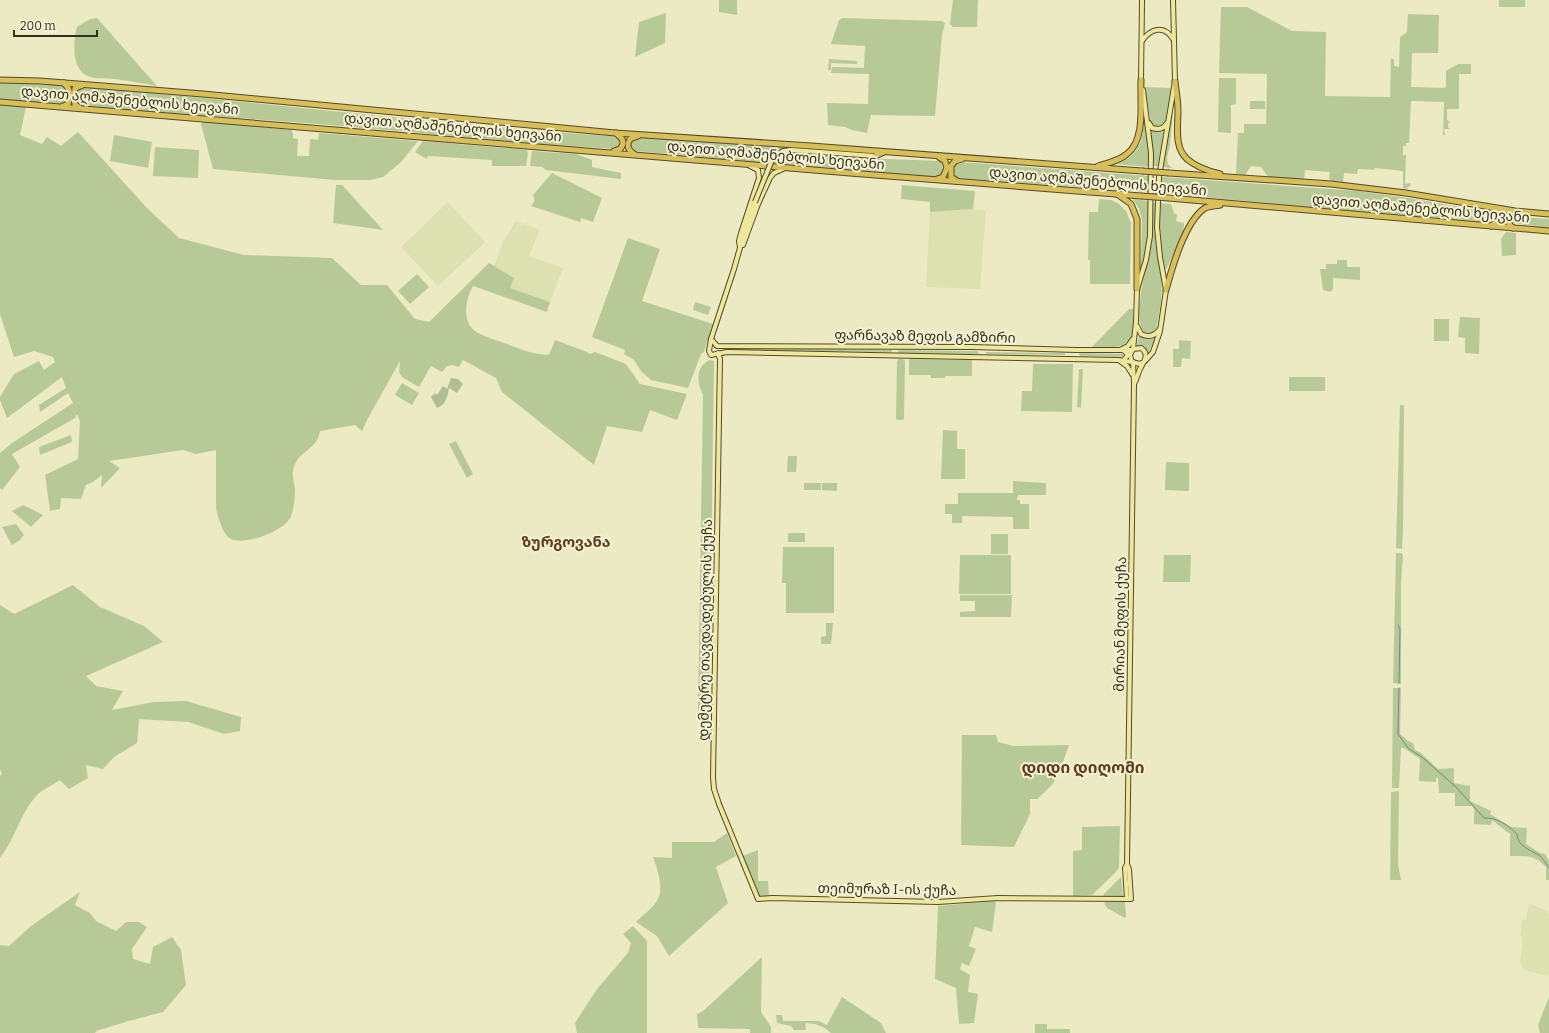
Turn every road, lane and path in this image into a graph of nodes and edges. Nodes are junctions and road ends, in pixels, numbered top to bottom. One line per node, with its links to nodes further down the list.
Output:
1 (1142, 0): 4 (main road)
2 (1173, 0): 3 (main road, მირიან მეფის ქუჩა)
3 (1174, 41): 4 (main road); 7 (main road, მირიან მეფის ქუჩა)
4 (1141, 42): 6 (main road)
5 (0, 80): 8 (highway, დავით აღმაშენებლის ხეივანი)
6 (1141, 80): 13 (main road); 25 (highway)
7 (1174, 81): 14 (main road, მირიან მეფის ქუჩა); 26 (highway)
8 (64, 83): 9 (highway, დავით აღმაშენებლის ხეივანი); 11 (highway)
9 (88, 84): 12 (highway); 15 (highway, დავით აღმაშენებლის ხეივანი)
10 (0, 102): 11 (highway, დავით აღმაშენებლის ხეივანი)
11 (60, 107): 12 (highway, დავით აღმაშენებლის ხეივანი)
12 (80, 108): 17 (highway, დავით აღმაშენებლის ხეივანი)
13 (1148, 121): 14 (main road); 38 (main road)
14 (1168, 121): 39 (main road, მირიან მეფის ქუჩა)
15 (615, 133): 16 (highway, დავით აღმაშენებლის ხეივანი); 17 (highway)
16 (643, 135): 18 (highway, დავით აღმაშენებლის ხეივანი); 19 (highway)
17 (610, 152): 19 (highway, დავით აღმაშენებლის ხეივანი)
18 (885, 152): 20 (highway); 21 (highway, დავით აღმაშენებლის ხეივანი)
19 (634, 154): 23 (highway, დავით აღმაშენებლის ხეივანი)
20 (875, 156): 37 (main road, bridge)
21 (937, 156): 22 (highway, დავით აღმაშენებლის ხეივანი); 27 (highway)
22 (969, 158): 25 (highway, დავით აღმაშენებლის ხეივანი); 28 (highway)
23 (748, 164): 24 (highway, დავით აღმაშენებლის ხეივანი); 37 (main road)
24 (786, 168): 27 (highway, დავით აღმაშენებლის ხეივანი); 37 (main road)
25 (1094, 168): 26 (highway, დავით აღმაშენებლის ხეივანი, bridge)
26 (1230, 178): 31 (highway, დავით აღმაშენებლის ხეივანი)
27 (932, 180): 28 (highway, დავით აღმაშენებლის ხეივანი)
28 (959, 182): 29 (highway, დავით აღმაშენებლის ხეივანი)
29 (1116, 194): 30 (highway, დავით აღმაშენებლის ხეივანი, bridge); 38 (highway)
30 (1229, 204): 34 (highway, დავით აღმაშენებლის ხეივანი); 39 (highway)
31 (1492, 208): 32 (highway, დავით აღმაშენებლის ხეივანი); 34 (highway)
32 (1516, 211): 33 (highway, დავით აღმაშენებლის ხეივანი); 35 (highway)
33 (1549, 214)
34 (1490, 226): 35 (highway, დავით აღმაშენებლის ხეივანი)
35 (1513, 228): 36 (highway, დავით აღმაშენებლის ხეივანი)
36 (1549, 231)
37 (740, 249): 43 (main road)
38 (1137, 289): 40 (main road)
39 (1166, 290): 41 (main road, მირიან მეფის ქუჩა)
40 (1136, 322): 41 (main road); 42 (main road)
41 (1161, 328): 56 (main road, მირიან მეფის ქუჩა)
42 (1135, 337): 47 (main road); 48 (main road)
43 (711, 339): 44 (main road); 46 (main road)
44 (716, 345): 45 (main road, ფარნავაზ მეფის გამზირი); 46 (main road); 50 (main road)
45 (980, 347): 48 (main road, ფარნავაზ მეფის გამზირი); 52 (main road)
46 (709, 348): 51 (main road)
47 (1132, 349): 48 (main road, ფარნავაზ მეფის გამზირი); 56 (main road); 57 (main road)
48 (1122, 350): 55 (main road)
49 (727, 352): 50 (main road, ფარნავაზ მეფის გამზირი); 52 (main road, ფარნავაზ მეფის გამზირი); 53 (main road)
50 (718, 353): 51 (main road); 53 (main road)
51 (712, 355): 58 (main road)
52 (980, 357): 54 (main road, ფარნავაზ მეფის გამზირი)
53 (720, 359): 58 (main road, დემეტრე თავდადებულის ქუჩა)
54 (1118, 360): 55 (main road, ფარნავაზ მეფის გამზირი); 59 (main road)
55 (1124, 360): 57 (main road, ფარნავაზ მეფის გამზირი)
56 (1145, 361): 57 (main road); 60 (main road, მირიან მეფის ქუჩა)
57 (1132, 362): 59 (main road, მირიან მეფის ქუჩა)
58 (719, 365): 61 (main road, დემეტრე თავდადებულის ქუჩა)
59 (1134, 378): 60 (main road, მირიან მეფის ქუჩა)
60 (1134, 384): 62 (main road, მირიან მეფის ქუჩა)
61 (758, 899): 62 (main road, თეიმურაზ I-ის ქუჩა)
62 (1129, 899)

